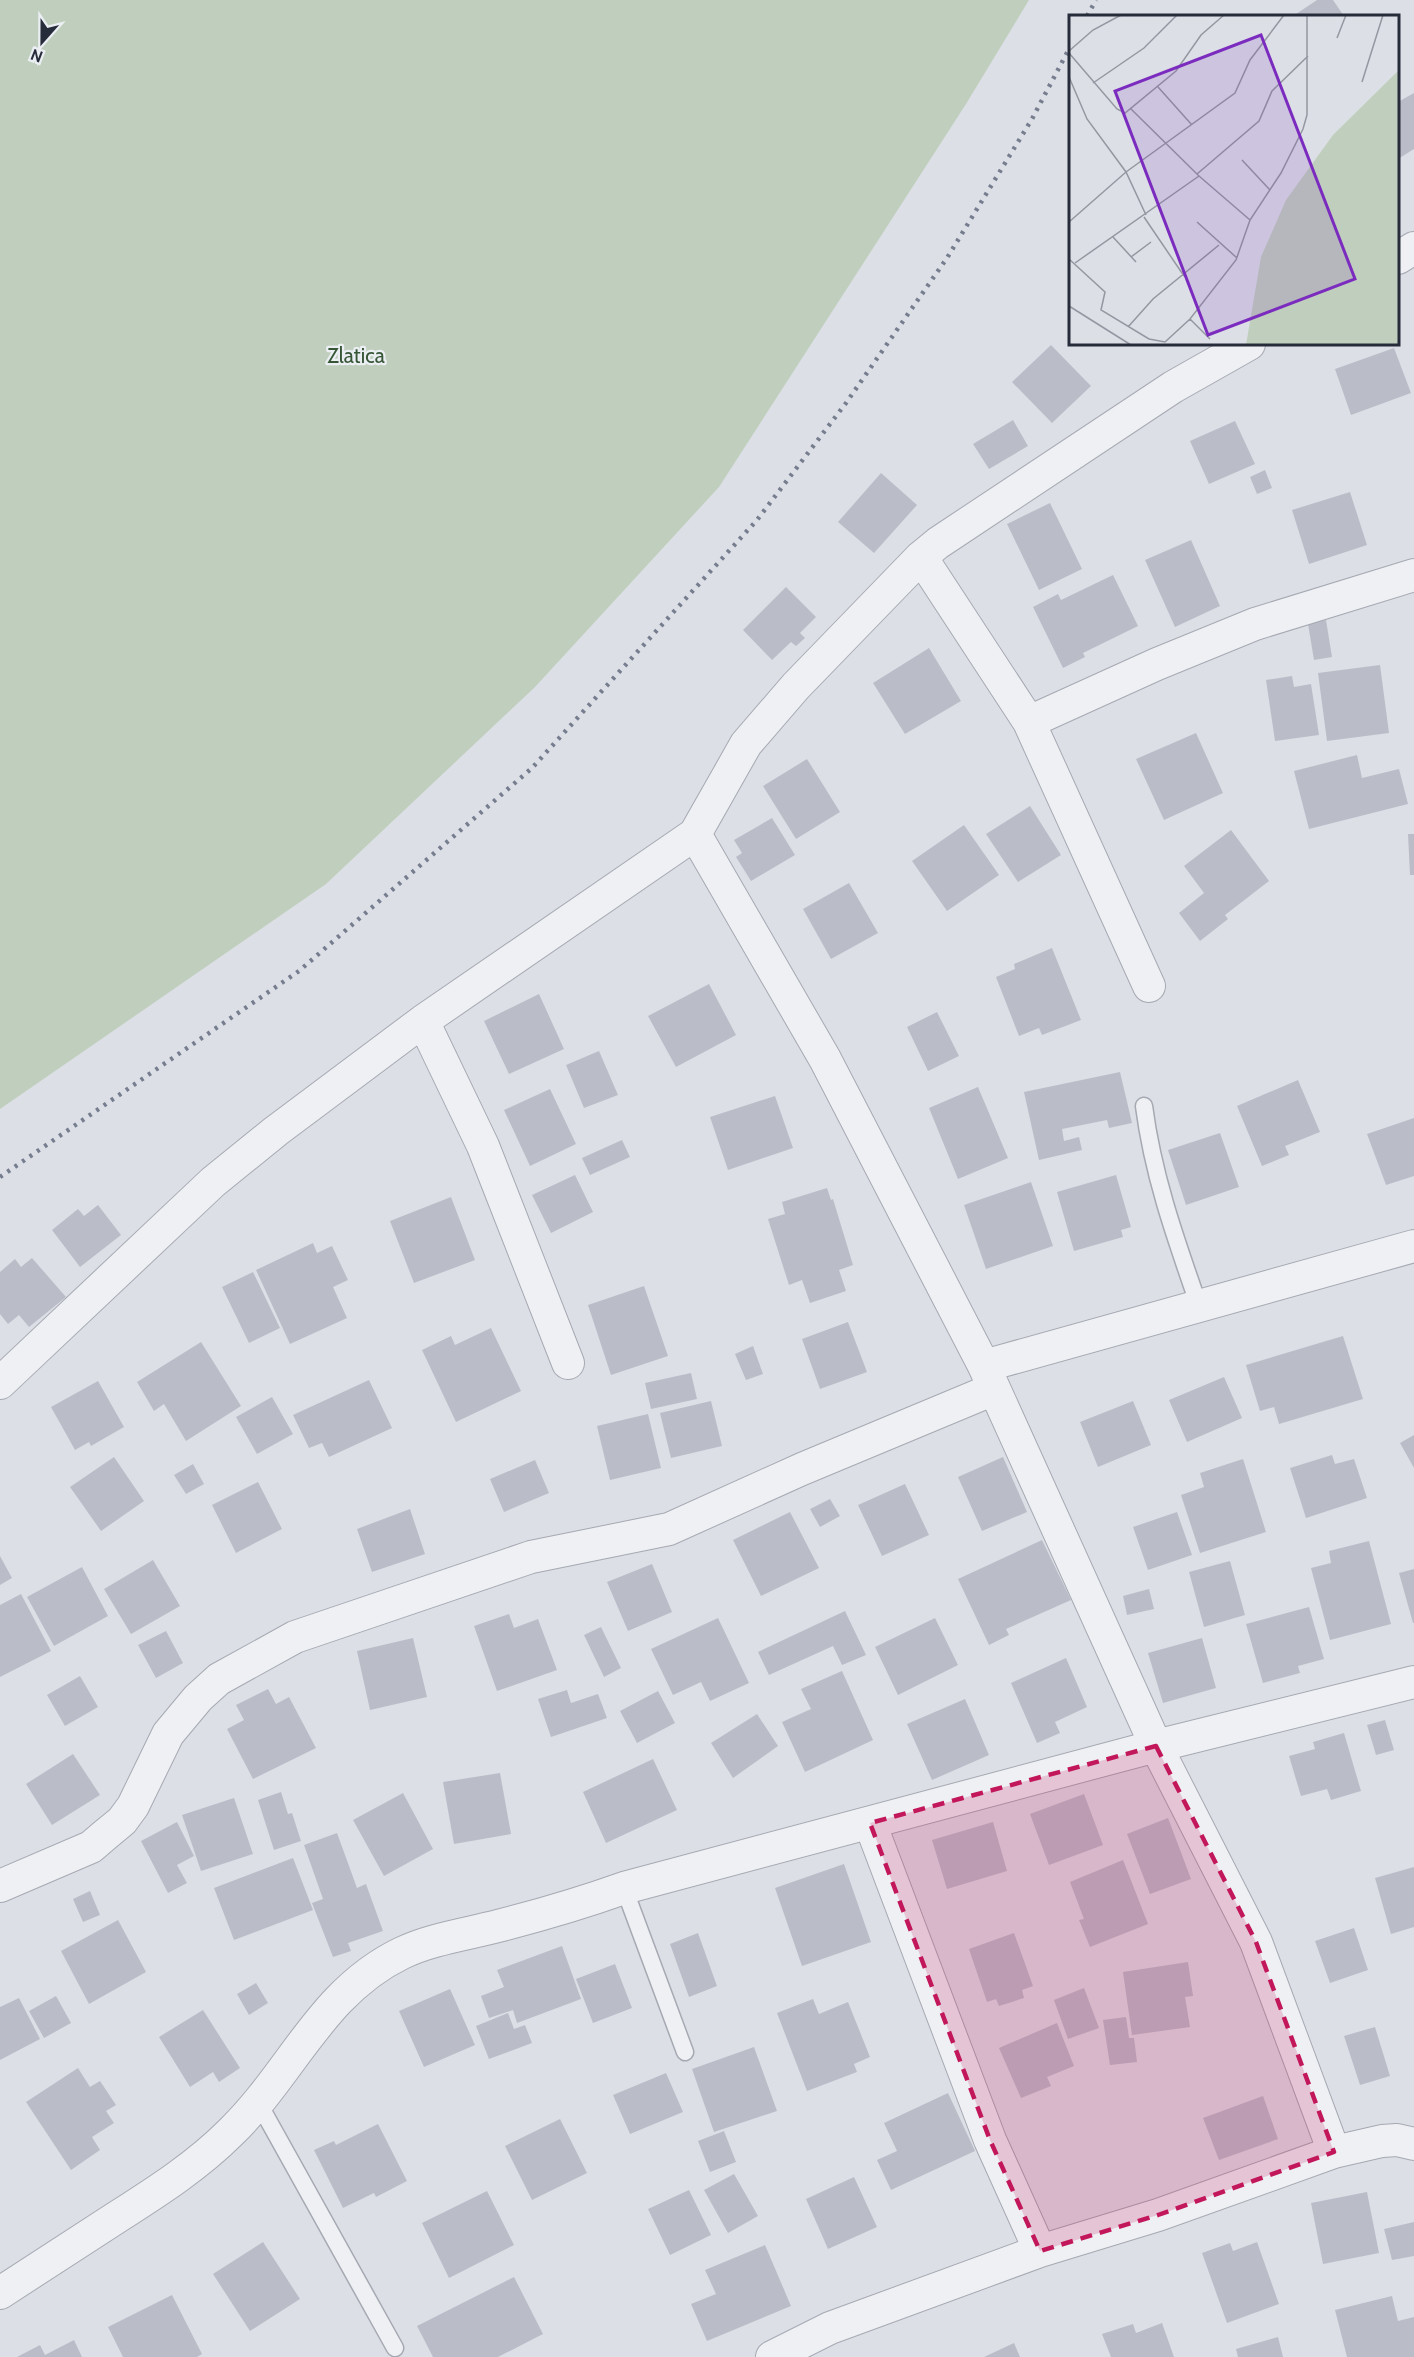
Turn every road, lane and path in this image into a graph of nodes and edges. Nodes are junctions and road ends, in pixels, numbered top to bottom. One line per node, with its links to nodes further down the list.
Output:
1 (1414, 248): 2 (street)
2 (1399, 257)
3 (1246, 345): 4 (street)
4 (921, 557): 6 (street); 7 (street)
5 (1414, 575): 6 (street)
6 (1029, 722): 8 (street)
7 (694, 834): 9 (street); 14 (street)
8 (1149, 986)
9 (423, 1021): 13 (street); 15 (street)
10 (1144, 1106): 12 (lane)
11 (1414, 1246): 12 (street)
12 (1199, 1306): 14 (street)
13 (568, 1363)
14 (989, 1377): 17 (street); 19 (street)
15 (0, 1383)
16 (1414, 1682): 17 (street)
17 (1156, 1746): 18 (street); 24 (street)
18 (870, 1823): 20 (street); 25 (street)
19 (0, 1886)
20 (624, 1888): 21 (lane); 22 (street)
21 (685, 2052)
22 (258, 2102): 26 (street); 27 (lane)
23 (1414, 2144): 24 (street)
24 (1334, 2152): 25 (street)
25 (1040, 2251): 28 (street)
26 (0, 2293)
27 (395, 2348)
28 (772, 2357)

